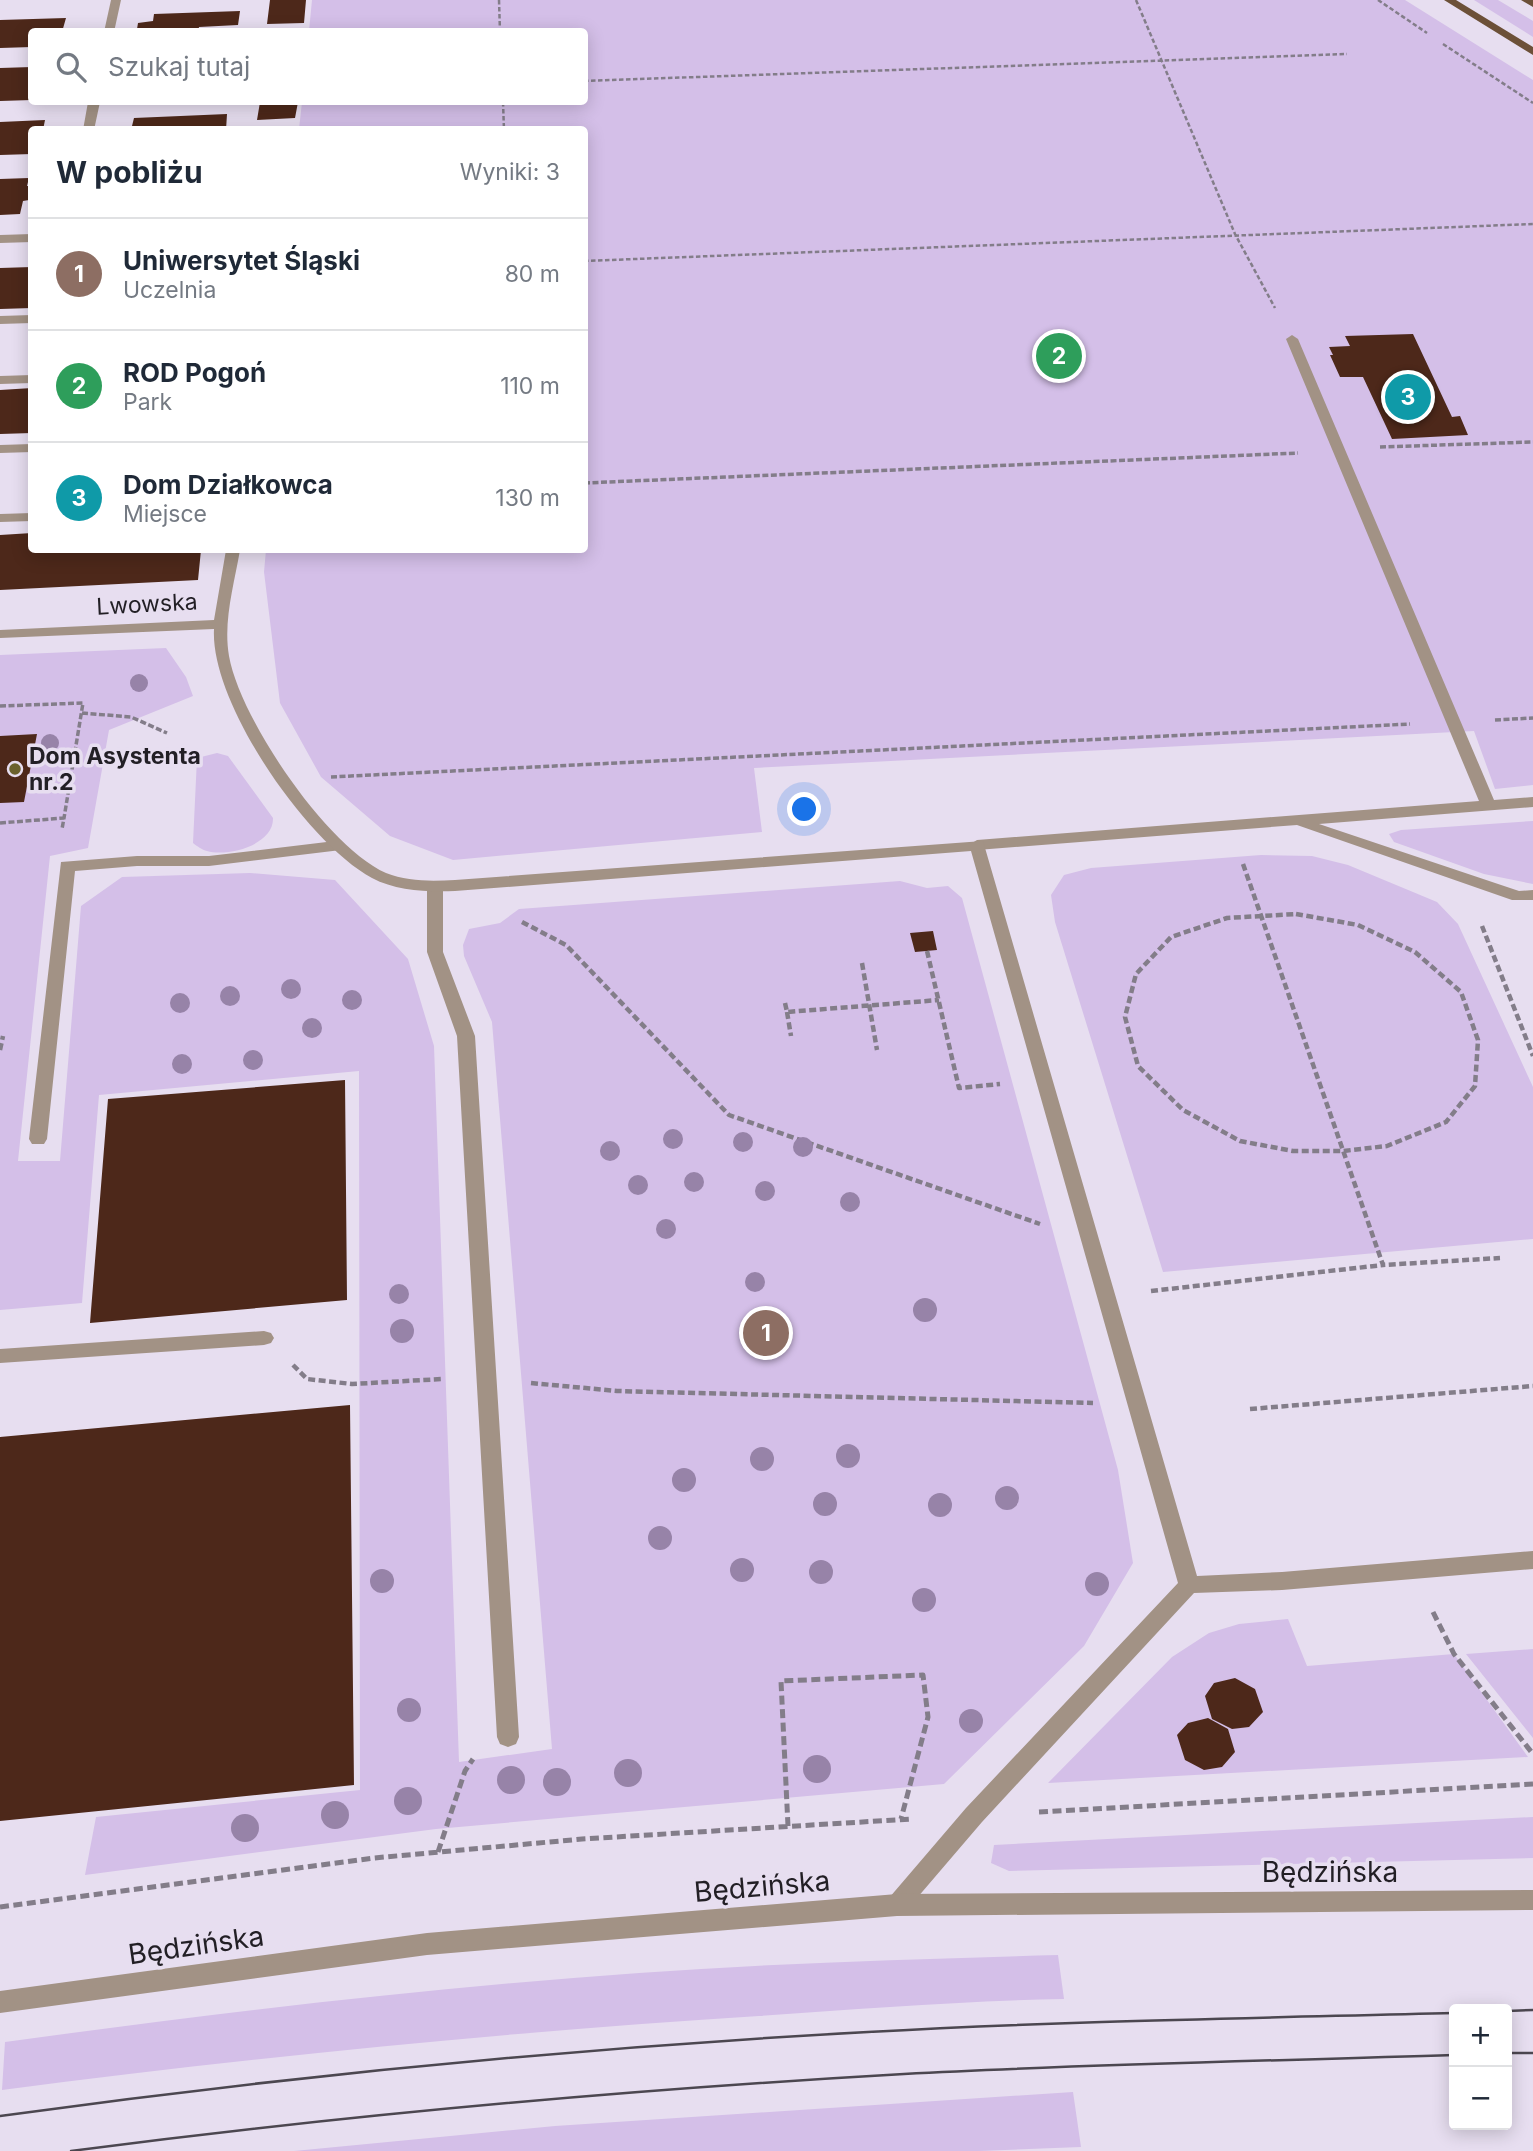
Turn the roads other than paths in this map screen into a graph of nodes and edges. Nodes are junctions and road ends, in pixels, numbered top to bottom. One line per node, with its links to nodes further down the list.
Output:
1 (116, 0): 5 (street)
2 (1450, 0): 6 (main road)
3 (1526, 0): 4 (main road)
4 (1533, 4)
5 (110, 28)
6 (1533, 52)
7 (93, 105): 8 (street)
8 (89, 126)
9 (28, 238): 10 (street)
10 (0, 239)
11 (28, 319): 12 (street)
12 (0, 320)
13 (1292, 339): 24 (street)
14 (28, 379): 15 (street)
15 (0, 380)
16 (28, 448): 17 (street)
17 (0, 449)
18 (28, 517): 19 (street)
19 (0, 518)
20 (233, 553): 21 (street, Lwowska)
21 (222, 624): 22 (street, Lwowska); 27 (street)
22 (0, 634)
23 (1533, 802): 24 (street)
24 (1488, 805): 25 (street)
25 (1297, 822): 26 (street); 29 (street)
26 (977, 845): 28 (street); 34 (street)
27 (335, 846): 28 (street); 30 (street)
28 (435, 889): 35 (street)
29 (1533, 895)
30 (38, 1139)
31 (264, 1338): 32 (street)
32 (0, 1356)
33 (1533, 1560): 34 (street)
34 (1189, 1585): 37 (street)
35 (508, 1737)
36 (1533, 1900): 37 (street, Będzińska)
37 (897, 1905): 38 (street, Będzińska)
38 (0, 2002)

